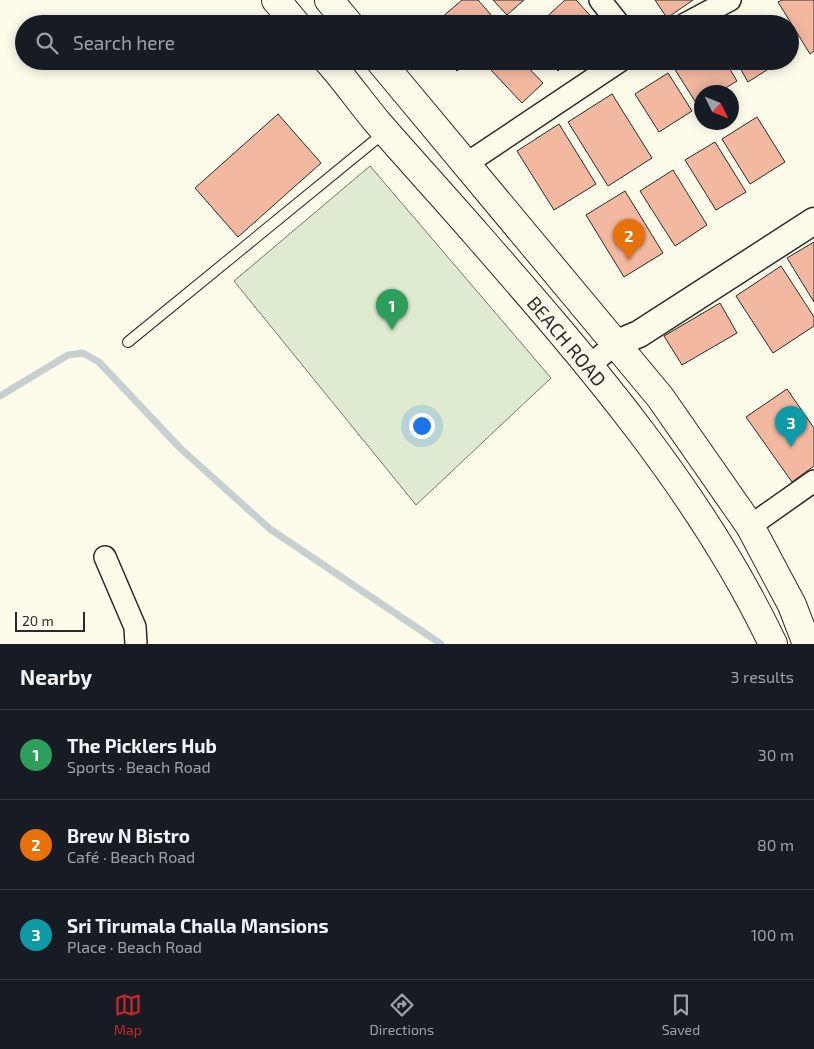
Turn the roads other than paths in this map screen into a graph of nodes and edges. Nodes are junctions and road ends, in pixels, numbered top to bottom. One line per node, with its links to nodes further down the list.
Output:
1 (276, 0): 5 (main road)
2 (329, 0): 6 (main road)
3 (600, 0): 7 (street)
4 (730, 0): 8 (street)
5 (288, 15)
6 (342, 15)
7 (612, 15)
8 (702, 15)
9 (335, 70): 12 (main road, BEACH ROAD)
10 (388, 70): 13 (main road, BEACH ROAD)
11 (607, 70): 13 (street)
12 (386, 131): 15 (lane); 17 (main road, BEACH ROAD)
13 (466, 164): 16 (main road, BEACH ROAD)
14 (814, 221): 16 (street)
15 (128, 342)
16 (615, 344): 17 (street); 19 (main road, BEACH ROAD)
17 (589, 366): 22 (main road, BEACH ROAD)
18 (814, 481): 19 (street)
19 (750, 526): 23 (main road, BEACH ROAD)
20 (105, 557): 21 (street)
21 (136, 644)
22 (773, 644)
23 (807, 644)

